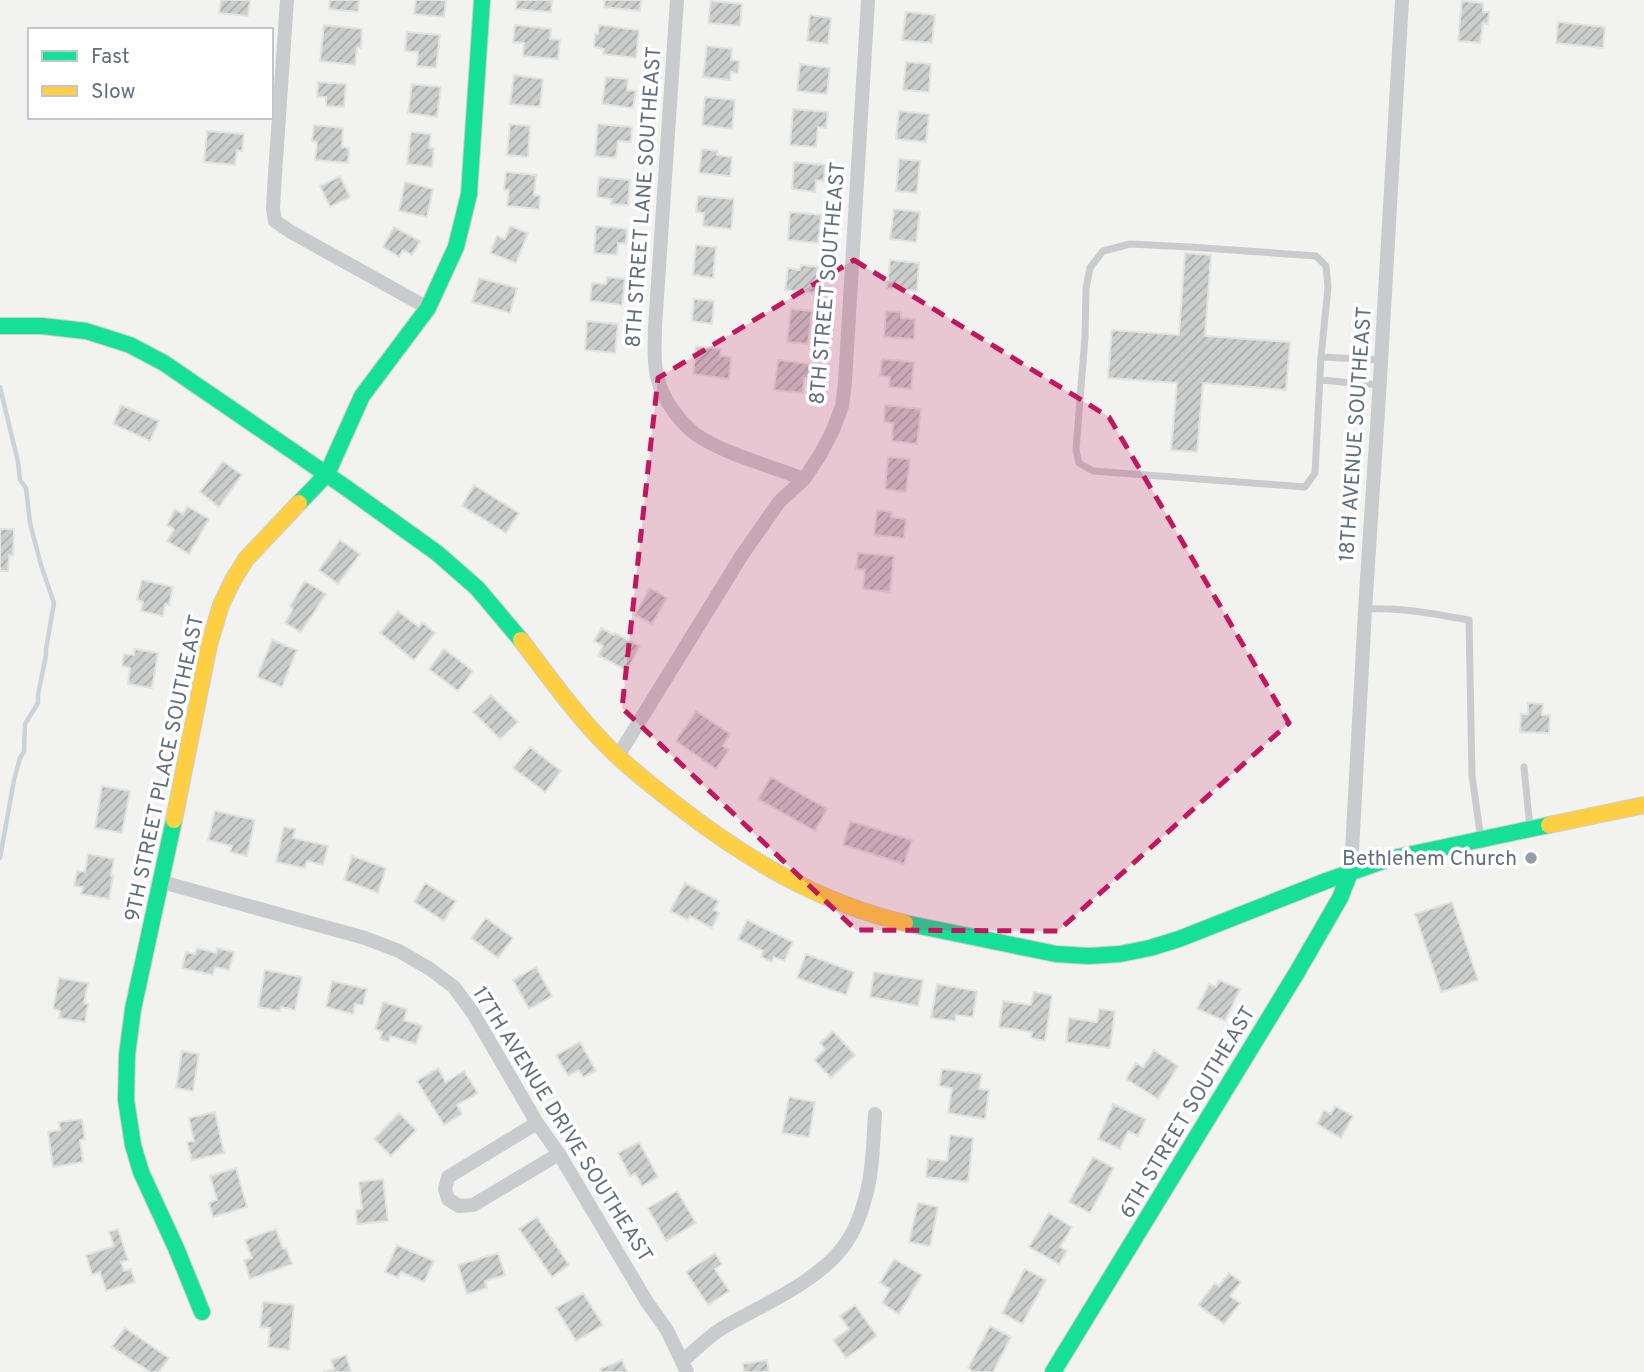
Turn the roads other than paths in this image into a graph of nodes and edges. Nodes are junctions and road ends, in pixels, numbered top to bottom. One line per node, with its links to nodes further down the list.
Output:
1 (287, 0): 6 (street)
2 (482, 0): 6 (street, 9TH STREET PLACE SOUTHEAST)
3 (677, 0): 13 (street, 8TH STREET LANE SOUTHEAST)
4 (868, 0): 13 (street, 8TH STREET SOUTHEAST)
5 (1402, 0): 9 (street, 18TH AVENUE SOUTHEAST)
6 (428, 308): 12 (street, 9TH STREET PLACE SOUTHEAST)
7 (0, 326): 12 (street)
8 (1321, 357): 9 (lane); 10 (lane); 10 (lane)
9 (1381, 360): 11 (street, 18TH AVENUE SOUTHEAST)
10 (1320, 380): 11 (lane)
11 (1380, 385): 14 (street, 18TH AVENUE SOUTHEAST)
12 (327, 474): 15 (street); 21 (street, 9TH STREET PLACE SOUTHEAST)
13 (804, 479): 15 (street, 8TH STREET SOUTHEAST)
14 (1365, 610): 19 (lane); 20 (street, 18TH AVENUE SOUTHEAST)
15 (618, 756): 20 (street)
16 (1524, 767): 18 (lane)
17 (1644, 805): 18 (street)
18 (1530, 830): 19 (street)
19 (1481, 839): 20 (street)
20 (1350, 870): 27 (street, 6TH STREET SOUTHEAST)
21 (162, 882): 23 (street, 17TH AVENUE DRIVE SOUTHEAST); 25 (street, 9TH STREET PLACE SOUTHEAST)
22 (875, 1114): 26 (street)
23 (537, 1123): 24 (street, 17TH AVENUE DRIVE SOUTHEAST); 24 (street)
24 (559, 1154): 26 (street, 17TH AVENUE DRIVE SOUTHEAST)
25 (202, 1312)
26 (685, 1366)
27 (1053, 1372)

